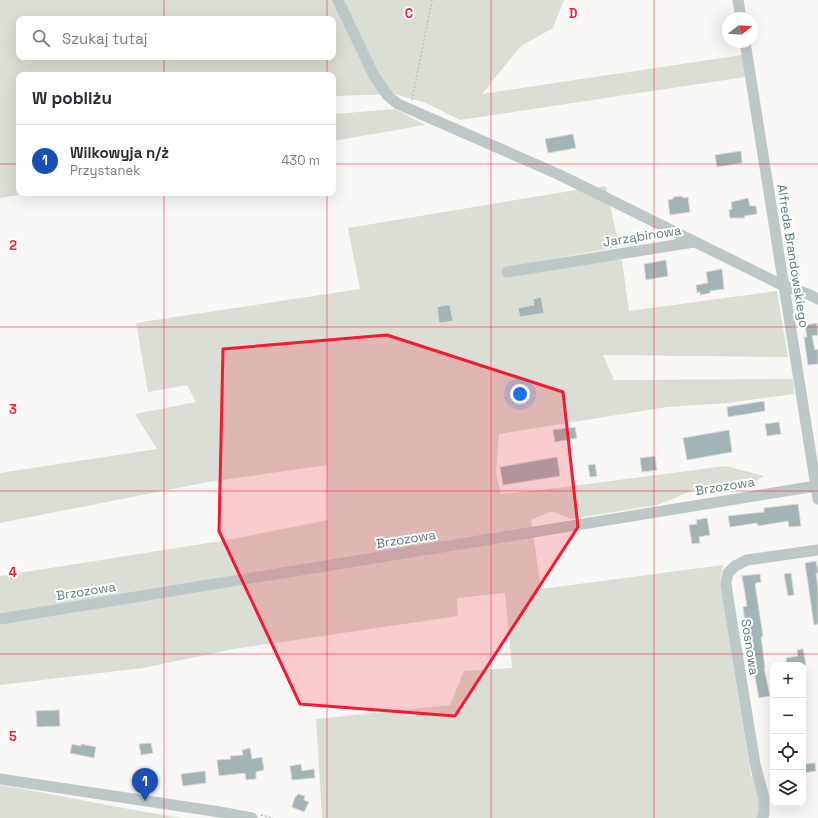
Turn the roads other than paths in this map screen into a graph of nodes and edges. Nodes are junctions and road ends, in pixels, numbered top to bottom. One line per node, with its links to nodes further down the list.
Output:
1 (338, 0): 5 (street)
2 (738, 0): 3 (street)
3 (740, 12)
4 (746, 48): 7 (street, Alfreda Brandowskiego)
5 (694, 242): 6 (street, Jarząbinowa); 7 (street, Jarząbinowa)
6 (507, 272)
7 (784, 286): 8 (street, Jarząbinowa); 9 (street, Alfreda Brandowskiego)
8 (818, 299)
9 (814, 450): 10 (street, Alfreda Brandowskiego)
10 (816, 486): 11 (street, Alfreda Brandowskiego); 13 (street, Brzozowa)
11 (818, 499)
12 (818, 550): 16 (street, Sosnowa)
13 (0, 619)
14 (0, 779): 15 (street)
15 (252, 818)
16 (762, 818)

